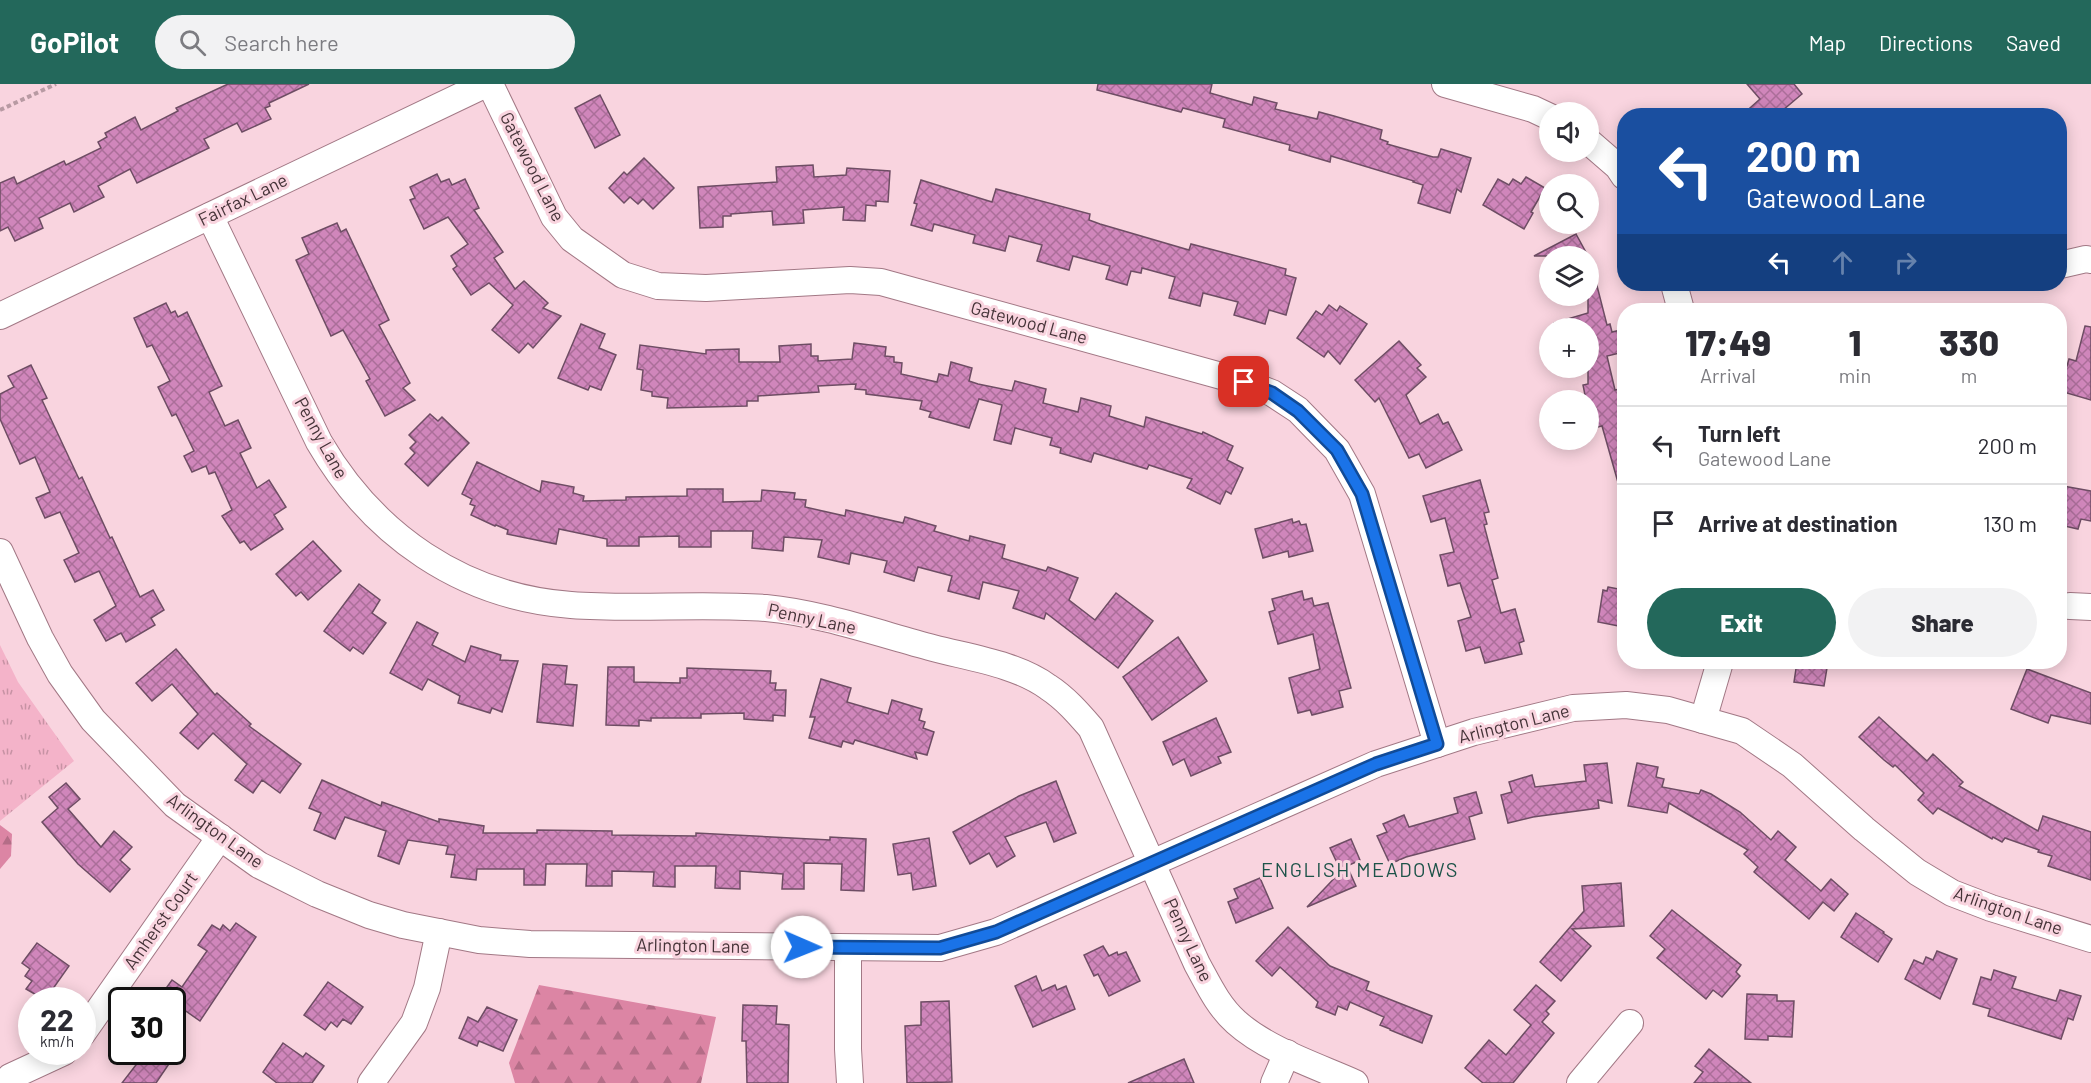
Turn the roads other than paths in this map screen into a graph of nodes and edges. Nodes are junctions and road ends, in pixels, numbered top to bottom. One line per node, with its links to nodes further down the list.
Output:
1 (488, 84): 6 (street, Fairfax Lane); 13 (street, Gatewood Lane)
2 (1445, 84): 3 (street)
3 (1539, 112)
4 (1599, 151): 5 (street)
5 (1617, 166)
6 (210, 216): 9 (street, Fairfax Lane); 15 (street, Penny Lane)
7 (2091, 260): 8 (street)
8 (2067, 263)
9 (0, 316)
10 (0, 552): 14 (street, Arlington Lane)
11 (1718, 669): 12 (street)
12 (1703, 720): 13 (street, Arlington Lane); 17 (street, Arlington Lane)
13 (1437, 744): 15 (street, Arlington Lane)
14 (220, 837): 16 (street, Arlington Lane); 19 (street, Amherst Court)
15 (1153, 863): 18 (street, Arlington Lane); 21 (street, Penny Lane)
16 (439, 932): 18 (street, Arlington Lane); 24 (street)
17 (2091, 939)
18 (848, 948): 25 (street)
19 (96, 1014)
20 (1630, 1023): 28 (street)
21 (1287, 1053): 26 (street); 27 (street, Penny Lane)
22 (36, 1065): 23 (street)
23 (10, 1077)
24 (371, 1083)
25 (850, 1083)
26 (1274, 1083)
27 (1355, 1083)
28 (1580, 1083)

